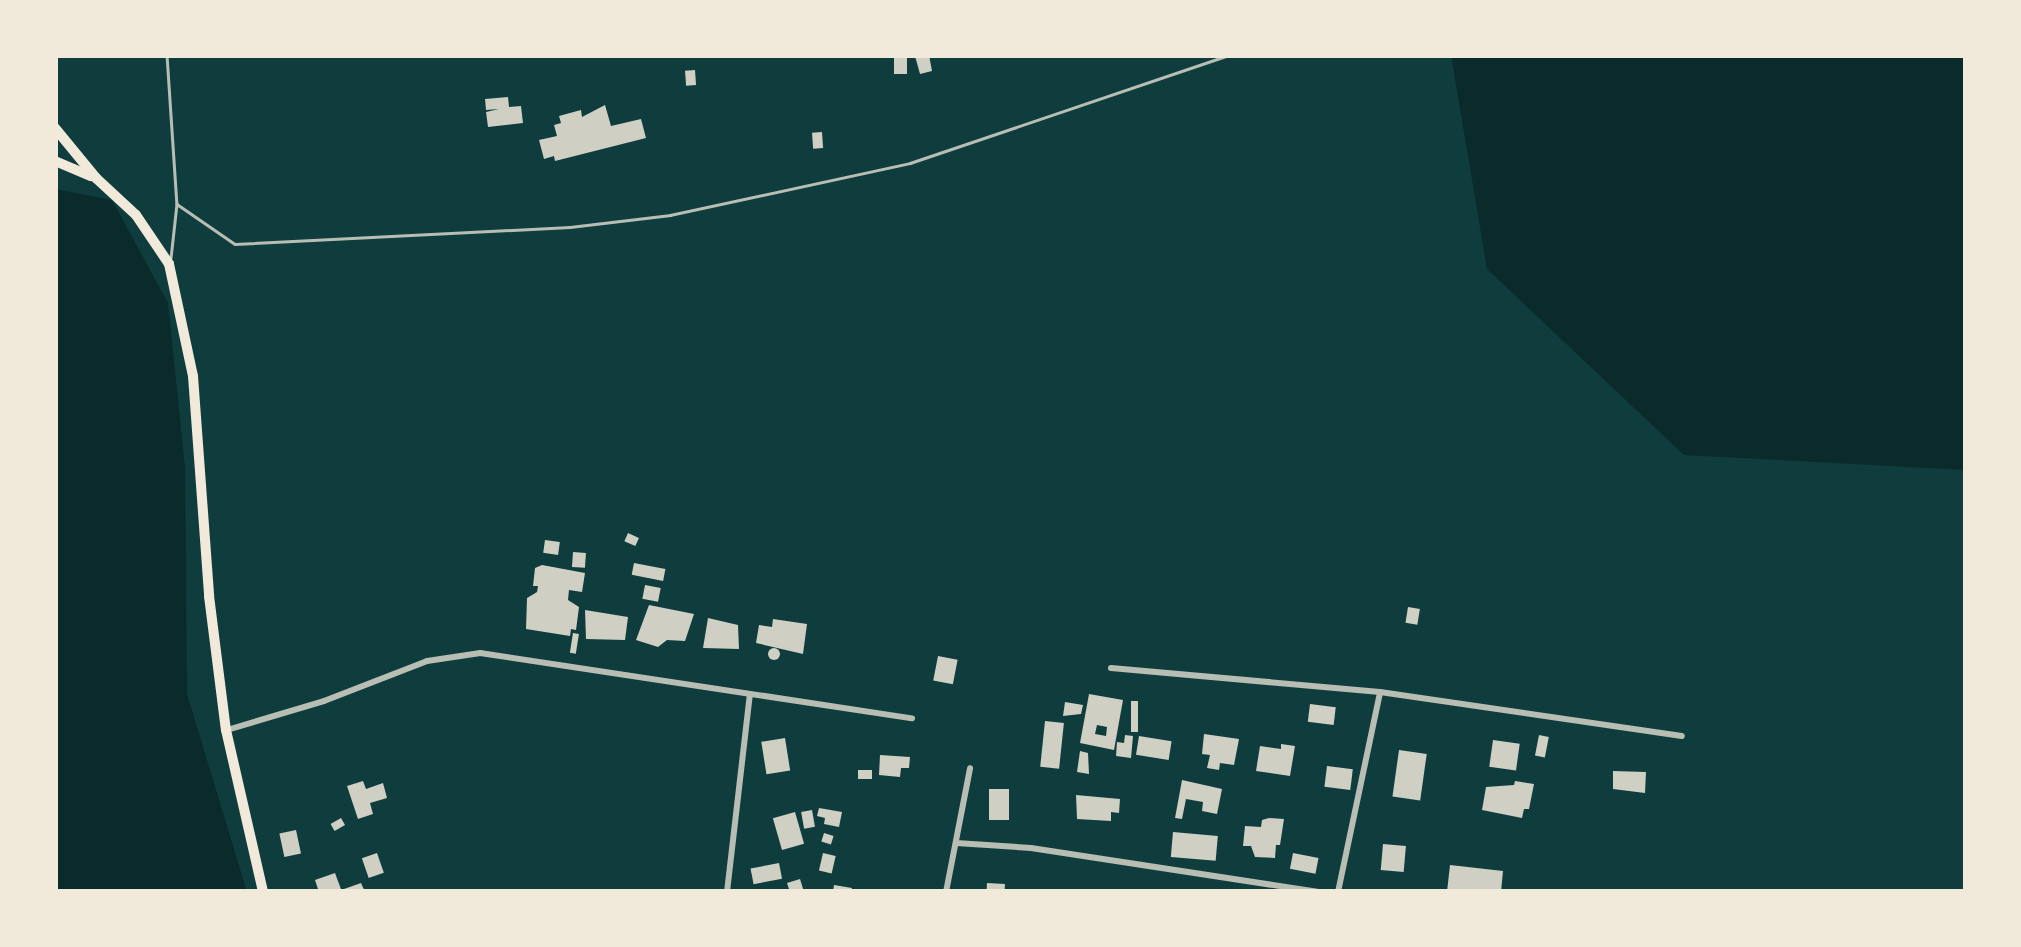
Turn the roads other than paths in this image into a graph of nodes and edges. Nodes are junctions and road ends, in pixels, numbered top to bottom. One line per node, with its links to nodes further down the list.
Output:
1 (167, 55): 6 (lane)
2 (1229, 55): 6 (lane)
3 (55, 128): 5 (highway)
4 (55, 161): 5 (highway)
5 (96, 178): 7 (highway)
6 (178, 204): 7 (lane)
7 (169, 264): 12 (highway)
8 (1111, 668): 9 (street)
9 (1380, 692): 13 (street); 20 (street)
10 (750, 694): 11 (street); 12 (street); 17 (street)
11 (912, 718)
12 (226, 730): 16 (highway)
13 (1682, 736)
14 (970, 768): 15 (street)
15 (956, 843): 18 (street); 19 (street)
16 (263, 892)
17 (726, 892)
18 (946, 892)
19 (1318, 892)
20 (1338, 892)

